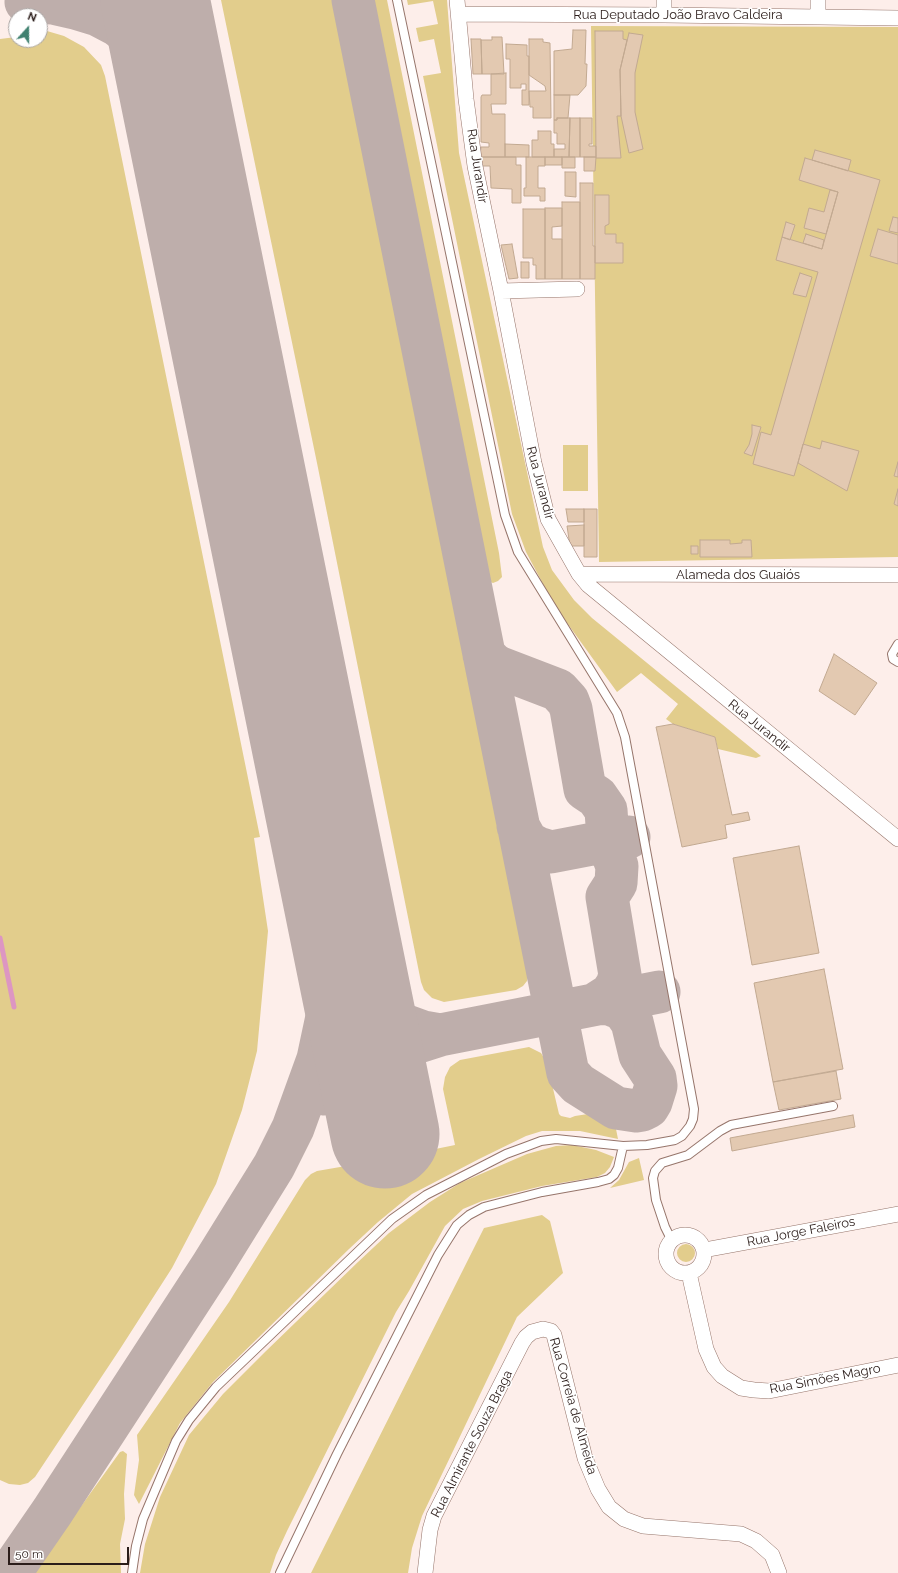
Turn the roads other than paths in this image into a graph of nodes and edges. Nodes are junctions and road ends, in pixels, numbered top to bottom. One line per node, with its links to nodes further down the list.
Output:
1 (396, 0): 15 (lane)
2 (818, 0): 5 (street)
3 (457, 7): 4 (street, Rua Deputado João Bravo Caldeira); 8 (street, Rua Jurandir)
4 (664, 7): 5 (street, Rua Deputado João Bravo Caldeira)
5 (818, 16): 6 (street, Rua Deputado João Bravo Caldeira)
6 (898, 18)
7 (577, 289): 8 (street)
8 (501, 291): 9 (street, Rua Jurandir)
9 (579, 574): 10 (street, Alameda dos Guaiós); 13 (street, Rua Jurandir)
10 (898, 575)
11 (898, 644): 12 (lane)
12 (898, 662)
13 (898, 839)
14 (833, 1106): 17 (lane)
15 (623, 1146): 22 (lane); 23 (lane)
16 (898, 1214): 18 (street, Rua Jorge Faleiros)
17 (672, 1241): 18 (street); 19 (street)
18 (704, 1250): 19 (street)
19 (689, 1273): 21 (street, Rua Simões Magro)
20 (543, 1329): 24 (street, Rua Almirante Souza Braga); 25 (street, Rua Correia de Almeida)
21 (898, 1365)
22 (132, 1573)
23 (280, 1573)
24 (425, 1573)
25 (779, 1573)

